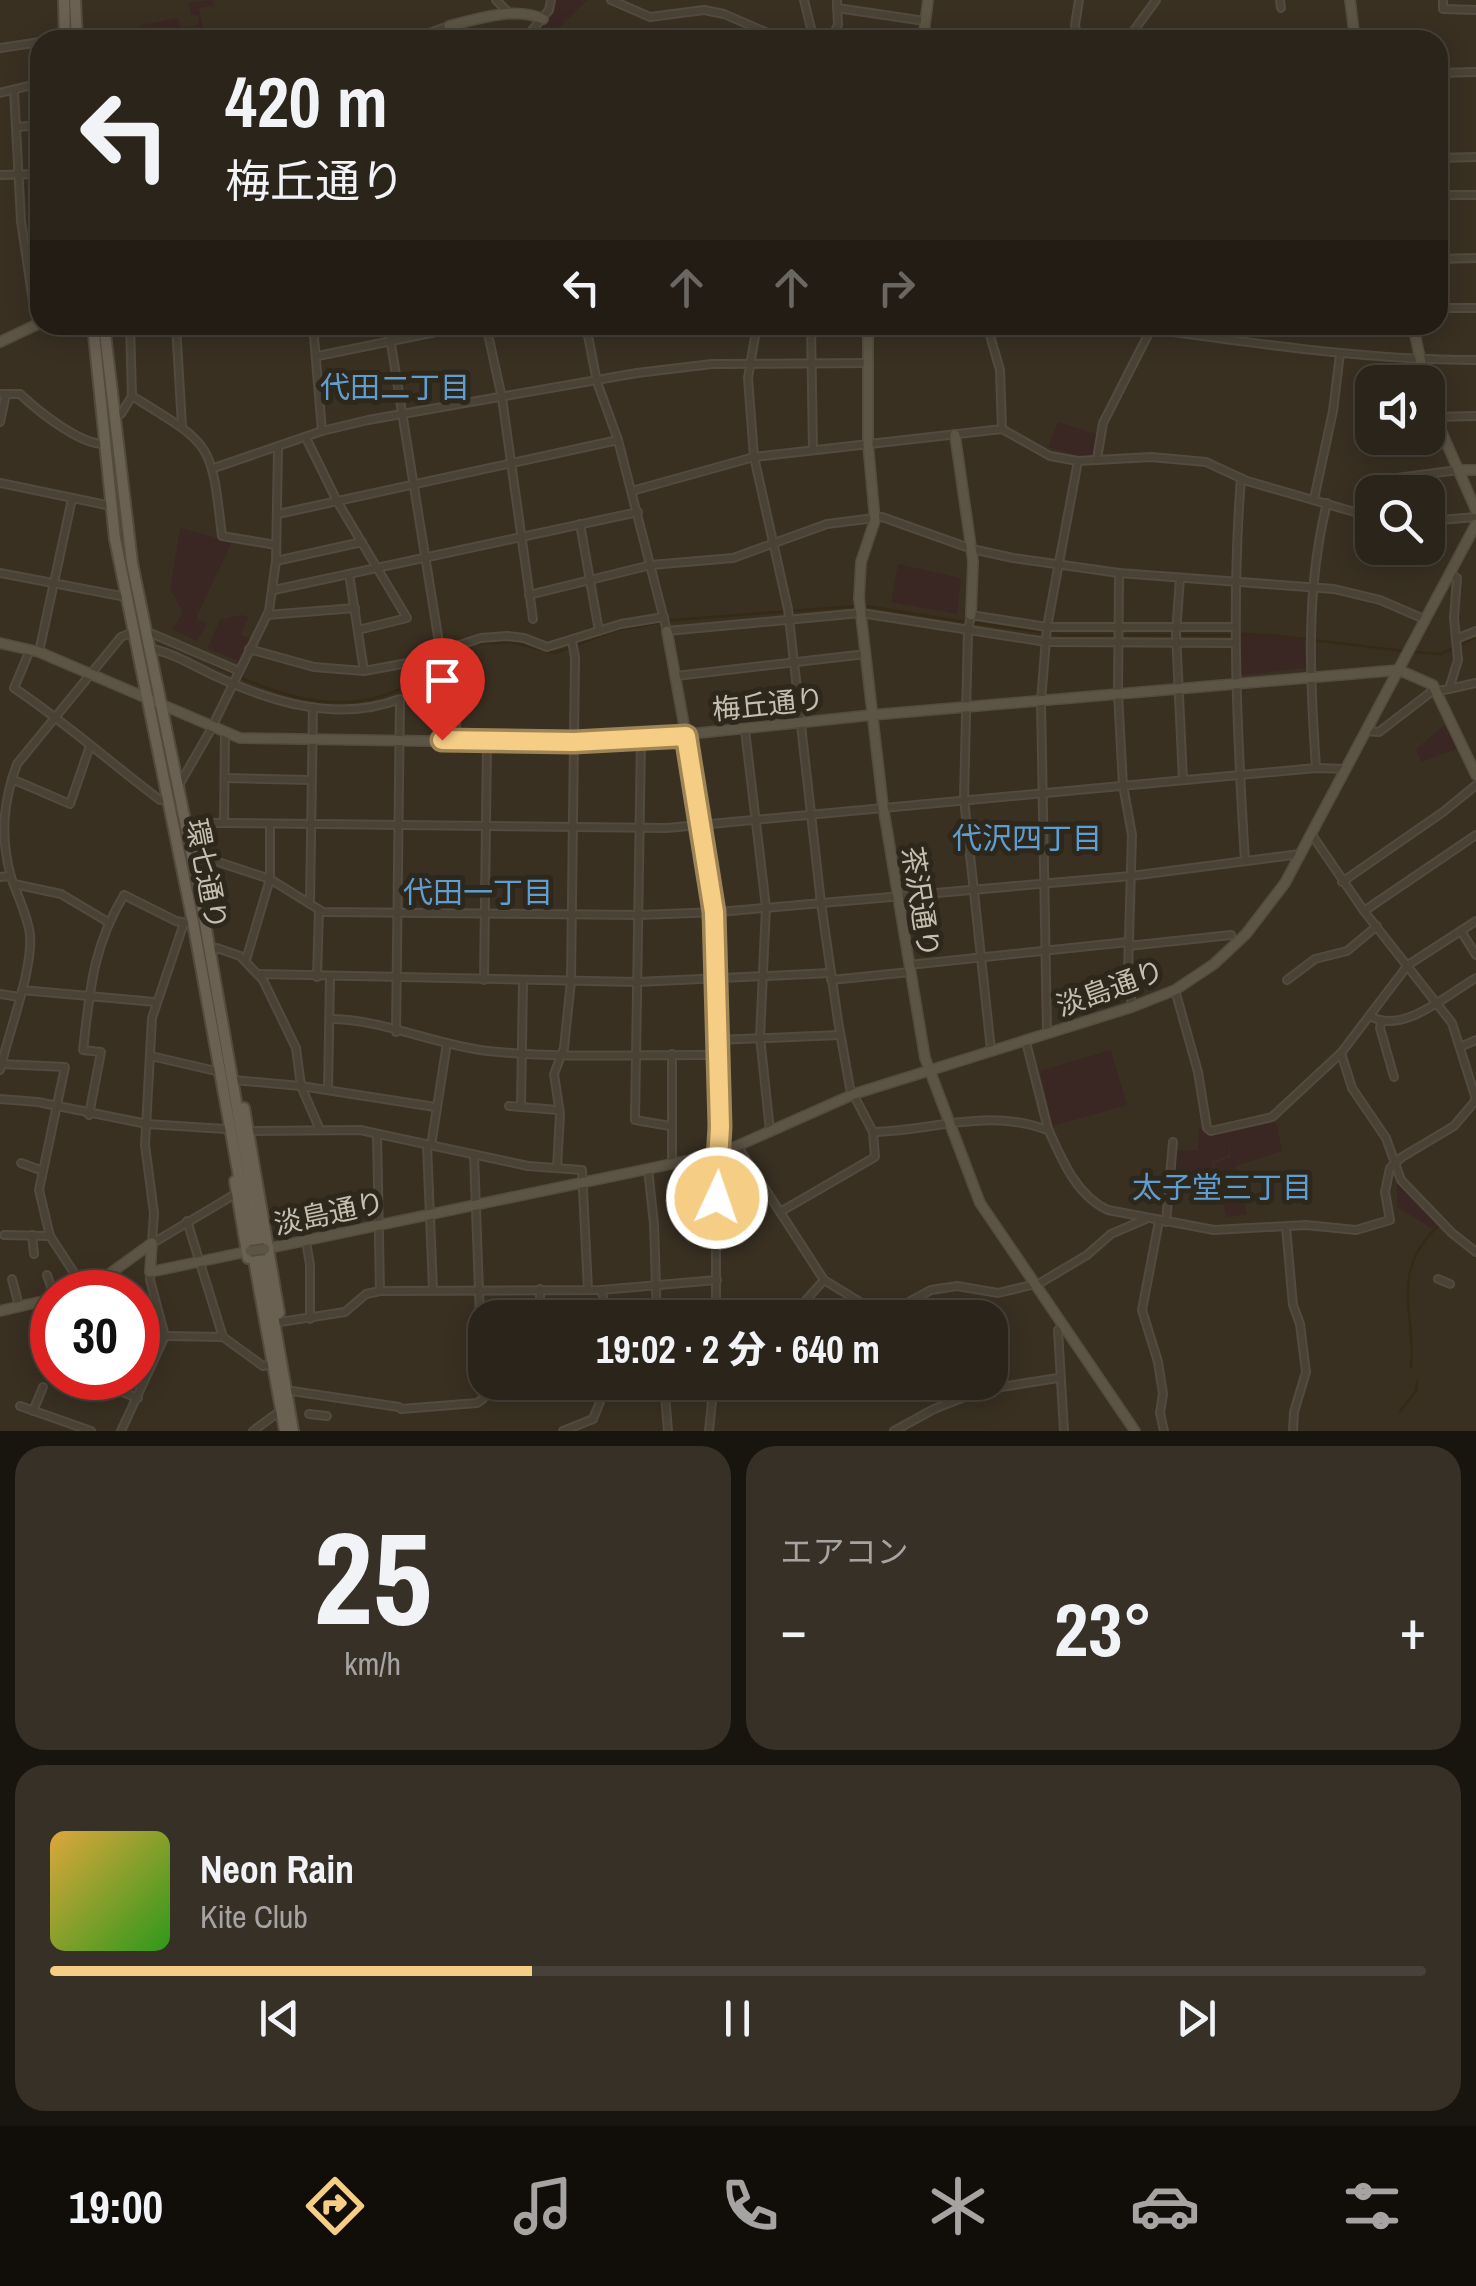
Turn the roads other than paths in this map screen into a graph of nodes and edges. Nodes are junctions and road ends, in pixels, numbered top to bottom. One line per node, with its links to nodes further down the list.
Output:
1 (64, 0): 18 (main road)
2 (75, 0): 19 (main road)
3 (496, 0): 14 (street)
4 (551, 0): 15 (street)
5 (611, 0): 22 (street)
6 (804, 0): 23 (street)
7 (928, 0): 16 (street)
8 (1079, 0): 26 (street)
9 (1156, 0): 27 (street)
10 (1350, 0): 28 (street)
11 (1444, 0): 13 (street)
12 (837, 4): 16 (street); 24 (street)
13 (1476, 10)
14 (510, 14): 15 (street); 17 (street)
15 (543, 19): 21 (street)
16 (925, 21): 25 (street)
17 (449, 26): 20 (street)
18 (65, 30)
19 (68, 30)
20 (438, 30)
21 (533, 30)
22 (761, 30)
23 (812, 30)
24 (835, 30)
25 (924, 30)
26 (1076, 30)
27 (1134, 30)
28 (1354, 30)
29 (30, 44): 30 (street)
30 (0, 48)
31 (1476, 72): 32 (street)
32 (1448, 73)
33 (30, 86): 34 (street)
34 (14, 90): 35 (street); 37 (street)
35 (0, 93)
36 (30, 126): 37 (street)
37 (18, 127): 40 (street)
38 (1476, 157): 39 (street)
39 (1448, 158)
40 (21, 175): 41 (street); 42 (street); 47 (street)
41 (30, 175)
42 (0, 176)
43 (1476, 194): 44 (street)
44 (1448, 195)
45 (1448, 258): 46 (street)
46 (1476, 258)
47 (30, 276)
48 (1448, 308): 49 (street)
49 (1476, 308)
50 (30, 323): 67 (street)
51 (94, 335): 93 (main road, 環七通り)
52 (105, 335): 82 (main road, 環七通り)
53 (130, 335): 79 (street)
54 (177, 335): 86 (street)
55 (314, 335): 70 (street)
56 (389, 335): 68 (street)
57 (423, 335): 68 (street)
58 (488, 335): 80 (street)
59 (588, 335): 77 (street)
60 (756, 335): 75 (street)
61 (811, 335): 73 (street)
62 (868, 335): 74 (street, 茶沢通り)
63 (990, 335): 87 (street)
64 (1148, 335): 98 (street)
65 (1196, 335): 69 (street)
66 (1415, 335): 71 (street)
67 (0, 342)
68 (390, 342): 70 (street); 81 (street)
69 (1340, 354): 71 (street); 110 (street)
70 (318, 356): 88 (street)
71 (1418, 360): 72 (street); 76 (street)
72 (1476, 360)
73 (811, 363): 74 (street); 75 (street); 96 (street)
74 (868, 363): 94 (street, 茶沢通り)
75 (750, 364): 77 (street); 97 (street)
76 (1420, 365)
77 (596, 382): 80 (street); 92 (street)
78 (3, 394): 85 (street); 93 (street)
79 (132, 396): 82 (street); 86 (street)
80 (502, 398): 81 (street); 100 (street)
81 (402, 413): 88 (street); 107 (street)
82 (113, 416): 154 (main road, 環七通り)
83 (1445, 416): 84 (street)
84 (1476, 416)
85 (0, 422)
86 (182, 426): 101 (street)
87 (1002, 429): 89 (street); 99 (street)
88 (322, 431): 90 (street)
89 (955, 434): 94 (street); 125 (street)
90 (306, 438): 95 (street); 111 (street)
91 (1445, 439): 102 (street)
92 (618, 440): 100 (street); 108 (street)
93 (105, 444): 113 (main road, 環七通り)
94 (868, 444): 96 (street); 118 (street, 茶沢通り)
95 (278, 449): 101 (street); 116 (street)
96 (812, 450): 97 (street)
97 (754, 457): 108 (street); 123 (street)
98 (1097, 459): 99 (street); 105 (street)
99 (1078, 461): 130 (street)
100 (512, 463): 107 (street); 121 (street)
101 (214, 468): 124 (street)
102 (1458, 470): 103 (street); 104 (street); 117 (street)
103 (1476, 470)
104 (1420, 475)
105 (1241, 478): 110 (street); 137 (street)
106 (0, 483): 109 (street)
107 (414, 484): 111 (street); 126 (street)
108 (632, 492): 114 (street)
109 (72, 499): 113 (street); 138 (street)
110 (1314, 499): 112 (street)
111 (337, 501): 116 (street); 122 (street)
112 (1327, 503): 115 (street); 139 (street)
113 (111, 506): 142 (main road, 環七通り)
114 (638, 512): 120 (street); 128 (street)
115 (1355, 512)
116 (277, 514): 124 (street)
117 (1476, 517): 119 (street); 133 (street, 淡島通り)
118 (875, 520): 123 (street); 125 (street); 144 (street, 茶沢通り)
119 (1445, 520)
120 (580, 524): 121 (street); 136 (street)
121 (521, 537): 126 (street); 141 (street)
122 (362, 542): 127 (street); 129 (street)
123 (773, 542): 128 (street); 146 (street)
124 (276, 544): 127 (street)
125 (972, 549): 130 (street); 150 (street)
126 (427, 557): 129 (street); 166 (street)
127 (276, 561): 140 (street)
128 (651, 565): 136 (street); 149 (street)
129 (380, 567): 134 (street); 151 (street)
130 (1058, 567): 132 (street); 155 (street)
131 (0, 573): 138 (street)
132 (1119, 573): 135 (street); 156 (street)
133 (1449, 573): 148 (street, 淡島通り); 161 (street)
134 (349, 574): 140 (street); 143 (street)
135 (1180, 578): 137 (street); 157 (street)
136 (589, 580): 141 (street); 152 (street)
137 (1234, 581): 139 (street); 158 (street)
138 (54, 584): 142 (street); 164 (street)
139 (1314, 588): 148 (street); 173 (street)
140 (274, 590): 145 (street)
141 (529, 595): 147 (street)
142 (127, 597): 154 (main road, 環七通り)
143 (354, 608): 145 (street); 151 (street)
144 (861, 609): 146 (street); 150 (street); 165 (street, 茶沢通り)
145 (267, 615): 163 (street)
146 (789, 616): 149 (street); 167 (street)
147 (532, 619)
148 (1424, 619): 168 (street, 淡島通り)
149 (665, 623): 152 (street); 172 (street)
150 (969, 623): 155 (street); 155 (street); 184 (street)
151 (358, 630): 169 (street)
152 (599, 631): 160 (street)
153 (1476, 631): 161 (street)
154 (140, 633): 162 (main road, 環七通り); 170 (street); 171 (street); 180 (main road, 環七通り)
155 (1046, 634): 156 (street); 156 (street); 181 (street)
156 (1116, 636): 157 (street); 157 (street); 179 (street)
157 (1176, 636): 158 (street); 158 (street); 176 (street)
158 (1235, 636): 174 (street)
159 (0, 643): 164 (street, 梅丘通り)
160 (573, 645): 166 (street); 198 (street)
161 (1457, 645): 177 (street)
162 (148, 648): 171 (street); 182 (main road, 環七通り)
163 (249, 649): 169 (street); 171 (street)
164 (34, 651): 170 (street, 梅丘通り); 186 (street)
165 (866, 654): 167 (street); 185 (street, 茶沢通り)
166 (441, 656): 169 (street); 196 (street)
167 (794, 662): 172 (street); 187 (street)
168 (1399, 670): 173 (street, 梅丘通り); 178 (street); 190 (street, 淡島通り)
169 (364, 672)
170 (91, 675): 180 (street, 梅丘通り); 186 (street)
171 (237, 676): 183 (street); 188 (street)
172 (676, 676): 192 (street)
173 (1310, 678): 174 (street, 梅丘通り); 200 (street)
174 (1236, 683): 176 (street, 梅丘通り); 203 (street)
175 (1476, 683): 177 (street)
176 (1178, 689): 179 (street, 梅丘通り); 206 (street)
177 (1449, 689): 178 (street)
178 (1436, 690): 190 (street); 202 (street)
179 (1118, 694): 181 (street, 梅丘通り); 208 (street)
180 (148, 699): 182 (street, 梅丘通り); 212 (main road, 環七通り)
181 (1041, 700): 184 (street, 梅丘通り); 211 (street)
182 (161, 704): 188 (street, 梅丘通り); 210 (main road, 環七通り)
183 (312, 707): 193 (street); 195 (street)
184 (965, 707): 185 (street, 梅丘通り); 213 (street)
185 (872, 716): 187 (street, 梅丘通り); 214 (street, 茶沢通り)
186 (57, 717): 199 (street); 207 (street)
187 (800, 723): 189 (street, 梅丘通り); 215 (street)
188 (212, 727): 191 (street, 梅丘通り); 210 (street)
189 (745, 730): 192 (street, 梅丘通り); 216 (street)
190 (1366, 731): 201 (street, 淡島通り)
191 (226, 733): 193 (street, 梅丘通り); 204 (street)
192 (686, 736): 194 (street, 梅丘通り); 220 (street)
193 (312, 738): 195 (street, 梅丘通り); 205 (street)
194 (641, 739): 198 (street, 梅丘通り); 225 (street)
195 (400, 740): 196 (street, 梅丘通り); 221 (street)
196 (456, 741): 197 (street, 梅丘通り)
197 (486, 742): 198 (street, 梅丘通り); 222 (street)
198 (574, 742): 224 (street)
199 (90, 746): 207 (street); 212 (street)
200 (1316, 768): 201 (street); 203 (street)
201 (1346, 769): 226 (street, 淡島通り)
202 (1476, 774)
203 (1239, 775): 206 (street); 230 (street)
204 (225, 778): 205 (street); 217 (street)
205 (311, 780): 219 (street)
206 (1183, 780): 208 (street)
207 (7, 782): 234 (street)
208 (1123, 785): 211 (street); 231 (street)
209 (1476, 785): 235 (street)
210 (179, 786): 223 (main road, 環七通り)
211 (1042, 792): 213 (street); 236 (street)
212 (169, 798): 251 (main road, 環七通り)
213 (964, 798): 214 (street); 237 (street)
214 (883, 806): 215 (street); 238 (street, 茶沢通り)
215 (810, 814): 216 (street); 240 (street)
216 (756, 820): 220 (street); 241 (street)
217 (224, 823): 218 (street); 223 (street)
218 (270, 824): 219 (street); 233 (street)
219 (311, 824): 221 (street); 239 (street)
220 (700, 825): 225 (street); 245 (street)
221 (399, 826): 222 (street); 244 (street)
222 (484, 827): 224 (street); 246 (street)
223 (187, 828): 228 (main road, 環七通り)
224 (573, 828): 225 (street); 247 (street)
225 (640, 828): 248 (street)
226 (1312, 835): 229 (street, 淡島通り); 235 (street)
227 (1476, 836): 243 (street)
228 (192, 854): 233 (street); 257 (main road, 環七通り)
229 (1302, 854): 230 (street); 276 (street, 淡島通り)
230 (1245, 861): 231 (street)
231 (1131, 876): 236 (street); 255 (street)
232 (0, 878): 234 (street)
233 (270, 879): 239 (street); 260 (street)
234 (12, 880): 250 (street); 277 (street)
235 (1342, 882): 243 (street)
236 (1044, 883): 237 (street); 256 (street)
237 (973, 889): 238 (street); 259 (street)
238 (898, 896): 240 (street); 262 (street, 茶沢通り)
239 (310, 903): 242 (street)
240 (820, 903): 241 (street); 265 (street)
241 (766, 908): 245 (street); 264 (street)
242 (318, 910): 244 (street); 266 (street)
243 (1364, 911): 252 (street)
244 (398, 912): 246 (street); 270 (street)
245 (714, 912): 248 (street); 268 (street)
246 (484, 914): 247 (street); 271 (street)
247 (572, 914): 248 (street); 274 (street)
248 (638, 915): 275 (street)
249 (1476, 921): 253 (street)
250 (108, 922): 251 (street); 279 (street)
251 (188, 922): 281 (street); 306 (main road, 環七通り)
252 (1377, 926): 261 (street); 272 (street)
253 (1461, 931): 258 (street); 261 (street)
254 (1231, 935): 255 (street)
255 (1128, 944): 256 (street); 282 (street)
256 (1045, 950): 259 (street); 289 (street)
257 (210, 952): 260 (street); 306 (main road, 環七通り)
258 (1476, 955)
259 (980, 957): 262 (street); 295 (street)
260 (246, 960): 263 (street)
261 (1408, 965): 280 (street); 283 (street)
262 (909, 968): 265 (street); 304 (street, 茶沢通り)
263 (258, 974): 266 (street); 307 (street)
264 (763, 976): 265 (street); 268 (street); 288 (street)
265 (830, 977): 287 (street)
266 (316, 978): 267 (street)
267 (330, 978): 270 (street); 284 (street)
268 (714, 978): 275 (street); 290 (street)
269 (1476, 978): 280 (street)
270 (396, 979): 271 (street); 286 (street)
271 (484, 980): 273 (street)
272 (1286, 980)
273 (523, 981): 274 (street); 296 (street)
274 (571, 981): 275 (street); 297 (street)
275 (637, 982): 299 (street)
276 (1175, 990): 282 (street, 淡島通り); 298 (street)
277 (20, 993): 278 (street); 279 (street); 303 (street)
278 (0, 994)
279 (89, 996): 281 (street); 317 (street)
280 (1435, 1001): 285 (street); 294 (street)
281 (155, 1002): 302 (street)
282 (1132, 1007): 289 (street, 淡島通り)
283 (1370, 1016): 285 (street); 298 (street)
284 (330, 1018): 286 (street); 308 (street)
285 (1382, 1022): 305 (street)
286 (396, 1032): 293 (street)
287 (840, 1035): 288 (street); 309 (street)
288 (760, 1036): 290 (street); 325 (street)
289 (1046, 1036): 292 (street, 淡島通り)
290 (718, 1040): 301 (street)
291 (1476, 1040): 294 (street)
292 (1026, 1042): 295 (street, 淡島通り); 323 (street)
293 (447, 1043): 296 (street); 313 (street)
294 (1460, 1047): 311 (street)
295 (992, 1052): 304 (street, 淡島通り)
296 (523, 1053): 297 (street); 315 (street)
297 (562, 1053): 299 (street); 316 (street)
298 (1341, 1053): 333 (street)
299 (636, 1054): 300 (street); 320 (street)
300 (672, 1054): 301 (street); 320 (street)
301 (719, 1055): 331 (street)
302 (151, 1056): 306 (street); 318 (street)
303 (1, 1067): 312 (street)
304 (928, 1070): 309 (street, 淡島通り); 319 (street, 茶沢通り)
305 (1394, 1077)
306 (225, 1078): 307 (street); 321 (main road); 324 (main road); 407 (main road, 環七通り); 408 (main road, 環七通り)
307 (301, 1086): 308 (street); 322 (street)
308 (328, 1090): 313 (street)
309 (854, 1094): 325 (street, 淡島通り); 326 (street)
310 (0, 1099): 312 (street)
311 (1476, 1099): 333 (street)
312 (59, 1106): 317 (street); 338 (street)
313 (435, 1106): 329 (street)
314 (509, 1106): 315 (street)
315 (521, 1106): 316 (street)
316 (558, 1110): 336 (street)
317 (89, 1115): 318 (street)
318 (148, 1124): 321 (street); 353 (street)
319 (948, 1124): 323 (street); 326 (street); 369 (street, 茶沢通り)
320 (670, 1126): 335 (street)
321 (225, 1129): 340 (main road)
322 (320, 1130): 324 (street); 327 (street)
323 (1049, 1130): 344 (street)
324 (249, 1131): 354 (main road)
325 (770, 1132): 330 (street, 淡島通り)
326 (873, 1132): 342 (street)
327 (376, 1134): 329 (street); 347 (street)
328 (1174, 1142): 346 (street)
329 (429, 1146): 332 (street); 343 (street)
330 (738, 1148): 331 (street, 淡島通り); 342 (street)
331 (719, 1154): 335 (street, 淡島通り); 365 (street)
332 (474, 1155): 336 (street); 341 (street)
333 (1394, 1163): 348 (street); 356 (street)
334 (21, 1164): 338 (street)
335 (672, 1164): 337 (street, 淡島通り)
336 (557, 1168): 339 (street)
337 (648, 1168): 339 (street, 淡島通り); 367 (street)
338 (43, 1171): 351 (street)
339 (585, 1182): 341 (street, 淡島通り); 373 (street)
340 (236, 1193): 345 (street); 355 (main road)
341 (475, 1205): 343 (street, 淡島通り); 370 (street)
342 (780, 1212): 366 (street)
343 (431, 1214): 347 (street, 淡島通り); 371 (street)
344 (1146, 1218): 346 (street); 369 (street)
345 (188, 1221): 353 (street); 358 (street)
346 (1162, 1221): 348 (street); 415 (street)
347 (378, 1225): 352 (street, 淡島通り); 375 (street)
348 (1286, 1226): 416 (street)
349 (4, 1234): 350 (street)
350 (32, 1235): 351 (street); 357 (street)
351 (50, 1236): 359 (street)
352 (306, 1240): 354 (street, 淡島通り); 385 (street)
353 (152, 1244): 360 (street); 361 (street)
354 (267, 1248): 355 (street, 淡島通り, bridge); 386 (main road)
355 (249, 1252): 358 (street, 淡島通り); 391 (main road)
356 (1476, 1252)
357 (34, 1254)
358 (200, 1262): 362 (street, 淡島通り); 389 (street)
359 (75, 1270)
360 (114, 1270)
361 (150, 1270)
362 (160, 1270)
363 (12, 1279): 382 (street)
364 (1438, 1279): 368 (street)
365 (717, 1280): 367 (street); 379 (street)
366 (824, 1280): 369 (street); 380 (street)
367 (654, 1284): 374 (street); 378 (street)
368 (1450, 1284)
369 (1035, 1285): 387 (street, 茶沢通り)
370 (478, 1288): 371 (street); 372 (street); 393 (street)
371 (433, 1289): 375 (street)
372 (540, 1289): 373 (street); 376 (street)
373 (588, 1290): 374 (street)
374 (601, 1290): 377 (street)
375 (380, 1291): 385 (street)
376 (540, 1300)
377 (604, 1300)
378 (655, 1300)
379 (716, 1300)
380 (806, 1300)
381 (30, 1303): 382 (street)
382 (20, 1306): 383 (street)
383 (0, 1311)
384 (160, 1317): 388 (street)
385 (310, 1319): 386 (street)
386 (280, 1322): 393 (main road)
387 (1062, 1326): 392 (street); 414 (street, 茶沢通り)
388 (165, 1336): 389 (street); 390 (street)
389 (222, 1337): 391 (street)
390 (160, 1348)
391 (268, 1365): 401 (main road)
392 (1058, 1378): 412 (street); 413 (street)
393 (298, 1392): 408 (main road)
394 (37, 1400): 400 (street)
395 (137, 1400): 405 (street)
396 (600, 1400): 409 (street)
397 (665, 1400): 410 (street)
398 (712, 1400): 411 (street)
399 (20, 1406): 400 (street)
400 (33, 1411): 404 (street)
401 (276, 1414): 406 (street); 407 (main road)
402 (308, 1414): 403 (street)
403 (328, 1416)
404 (91, 1431)
405 (121, 1431)
406 (254, 1431)
407 (282, 1431)
408 (295, 1431)
409 (563, 1431)
410 (668, 1431)
411 (709, 1431)
412 (894, 1431)
413 (1064, 1431)
414 (1135, 1431)
415 (1164, 1431)
416 (1293, 1431)

